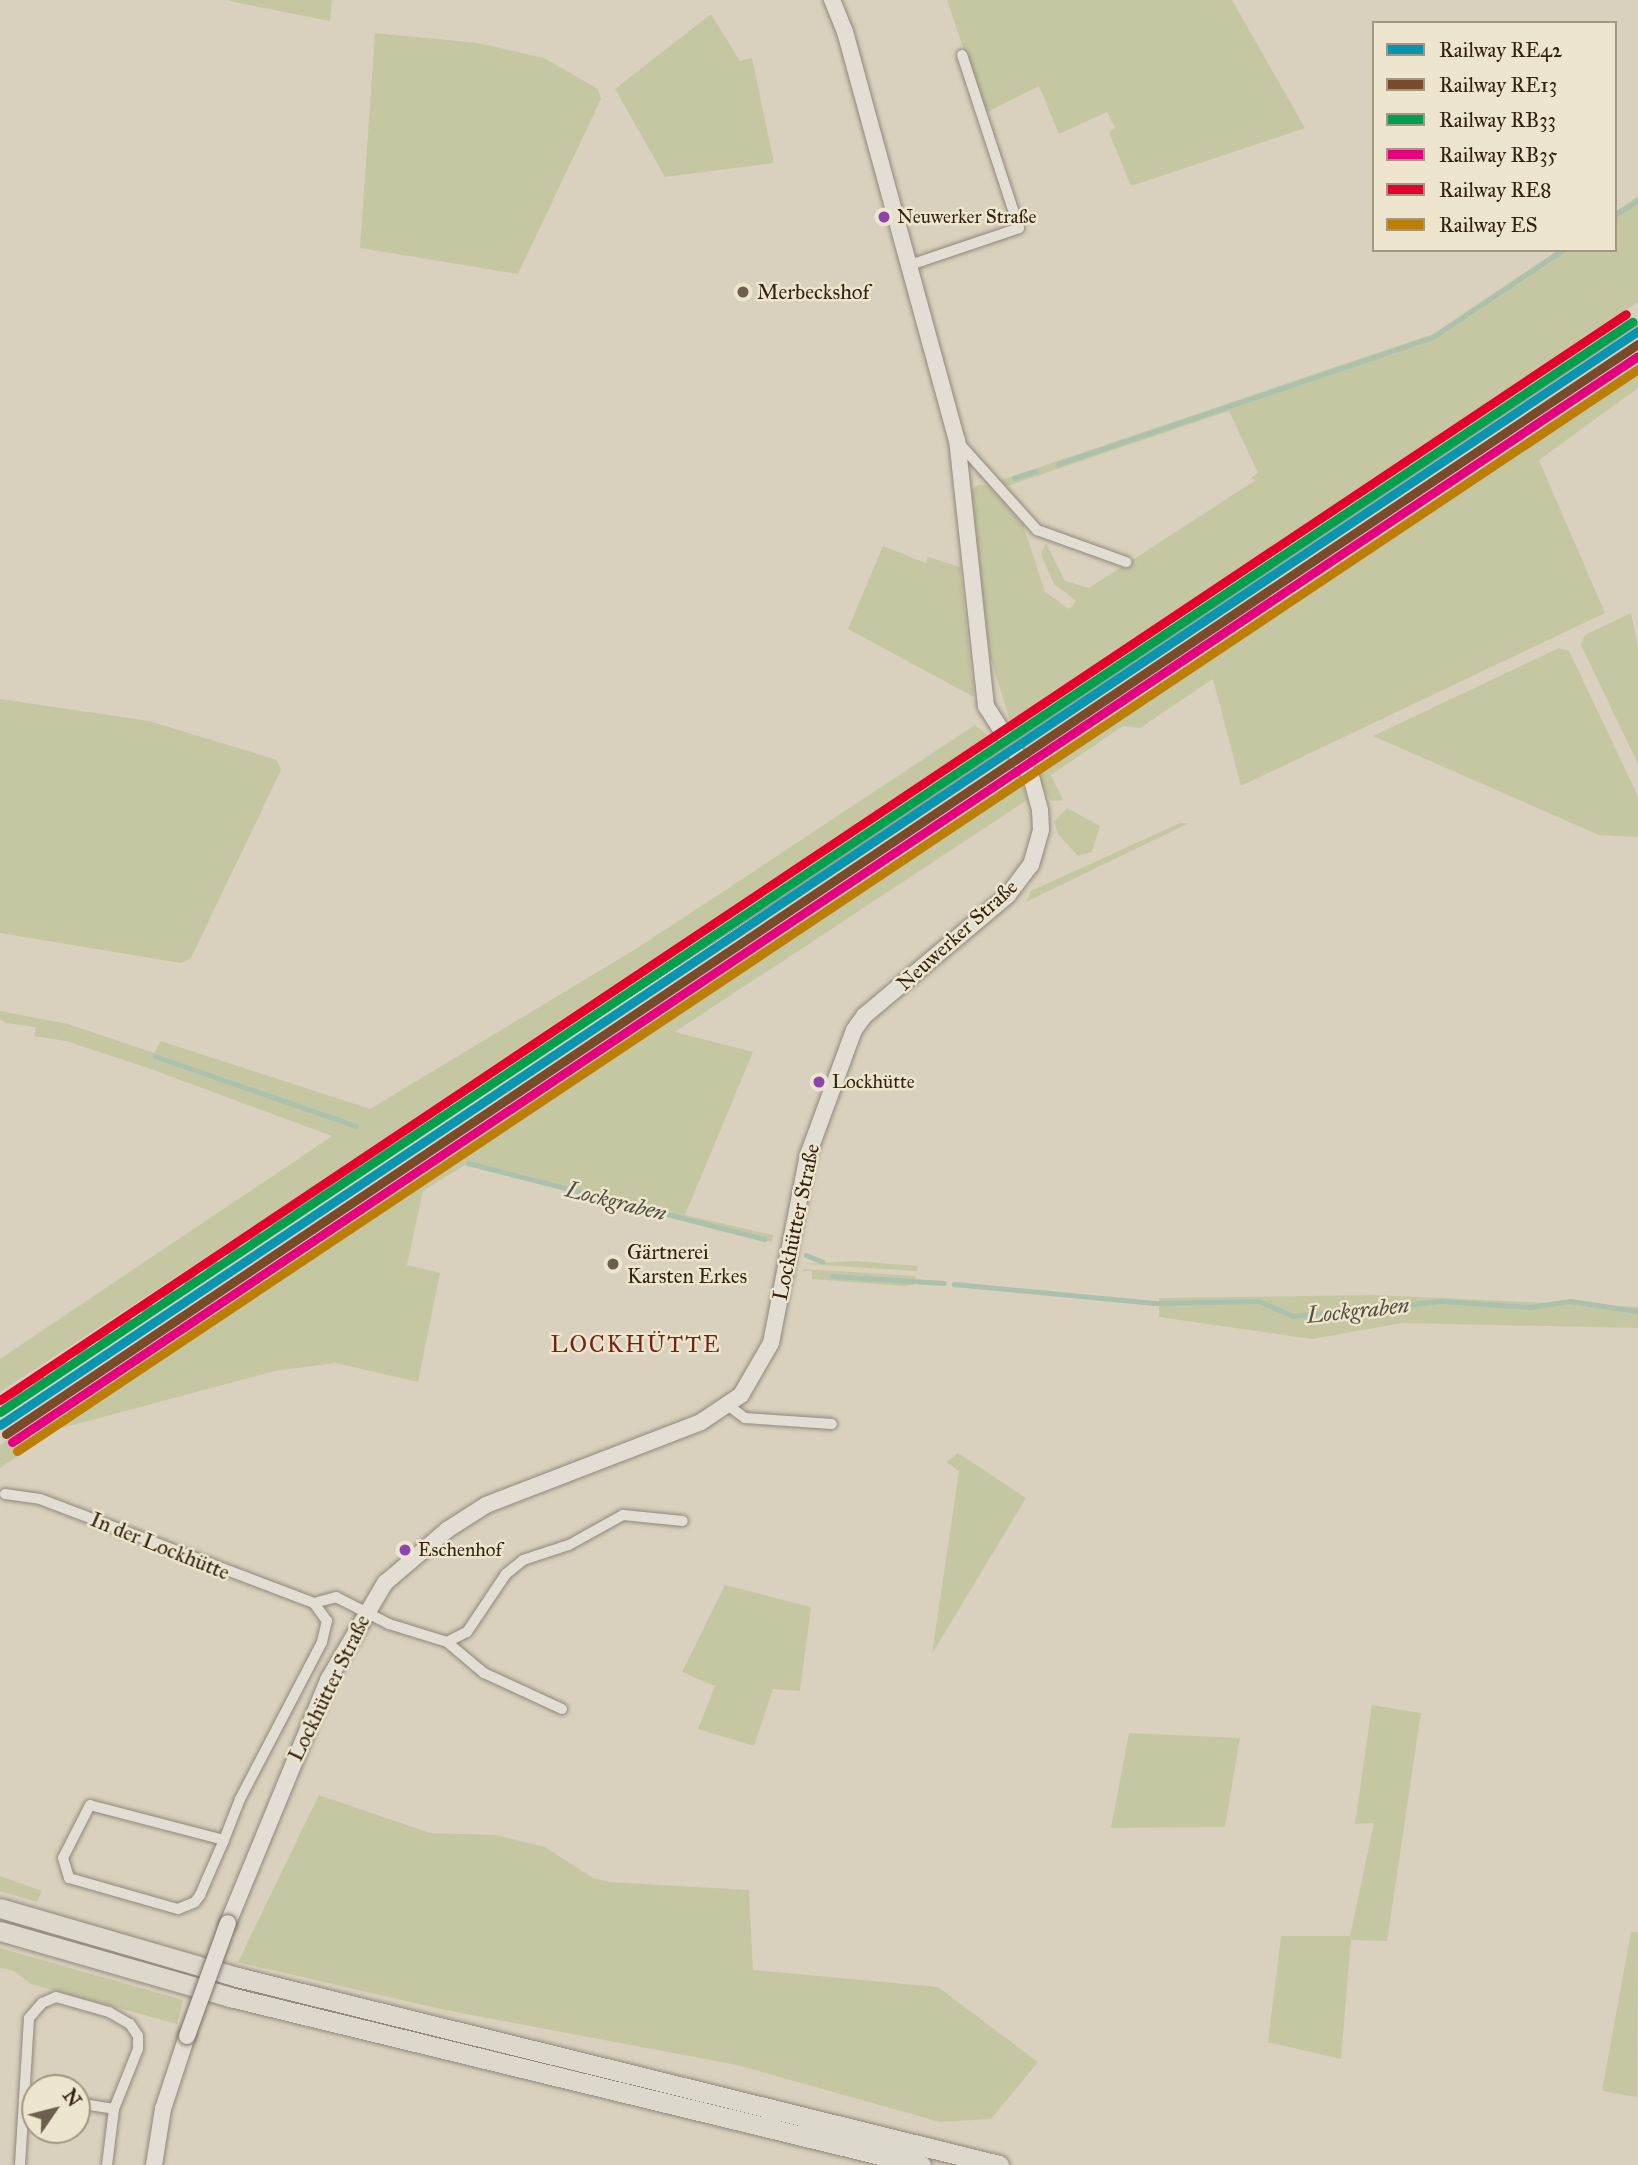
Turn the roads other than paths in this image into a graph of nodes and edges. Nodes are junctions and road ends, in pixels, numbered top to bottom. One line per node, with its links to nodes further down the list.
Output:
1 (832, 0): 3 (street, Neuwerker Straße)
2 (962, 55): 3 (street)
3 (906, 266): 4 (street, Neuwerker Straße)
4 (957, 441): 5 (street, Neuwerker Straße); 6 (street, Neuwerker Straße)
5 (1126, 562)
6 (854, 1030): 7 (street, Lockhütter Straße)
7 (729, 1406): 8 (street); 12 (street, Lockhütter Straße)
8 (832, 1424)
9 (5, 1494): 11 (street, In der Lockhütte)
10 (684, 1521): 13 (street)
11 (314, 1604): 12 (street, In der Lockhütte); 15 (street)
12 (364, 1613): 13 (street, In der Lockhütte); 24 (street, Lockhütter Straße, bridge)
13 (447, 1642): 14 (street)
14 (562, 1709)
15 (224, 1840): 15 (street)
16 (0, 1908): 26 (highway)
17 (0, 1931): 25 (highway)
18 (30, 2074): 20 (street)
19 (91, 2105): 20 (street)
20 (114, 2109): 23 (street)
21 (23, 2144): 22 (street)
22 (20, 2165)
23 (107, 2165)
24 (154, 2165)
25 (921, 2165)
26 (999, 2165)

